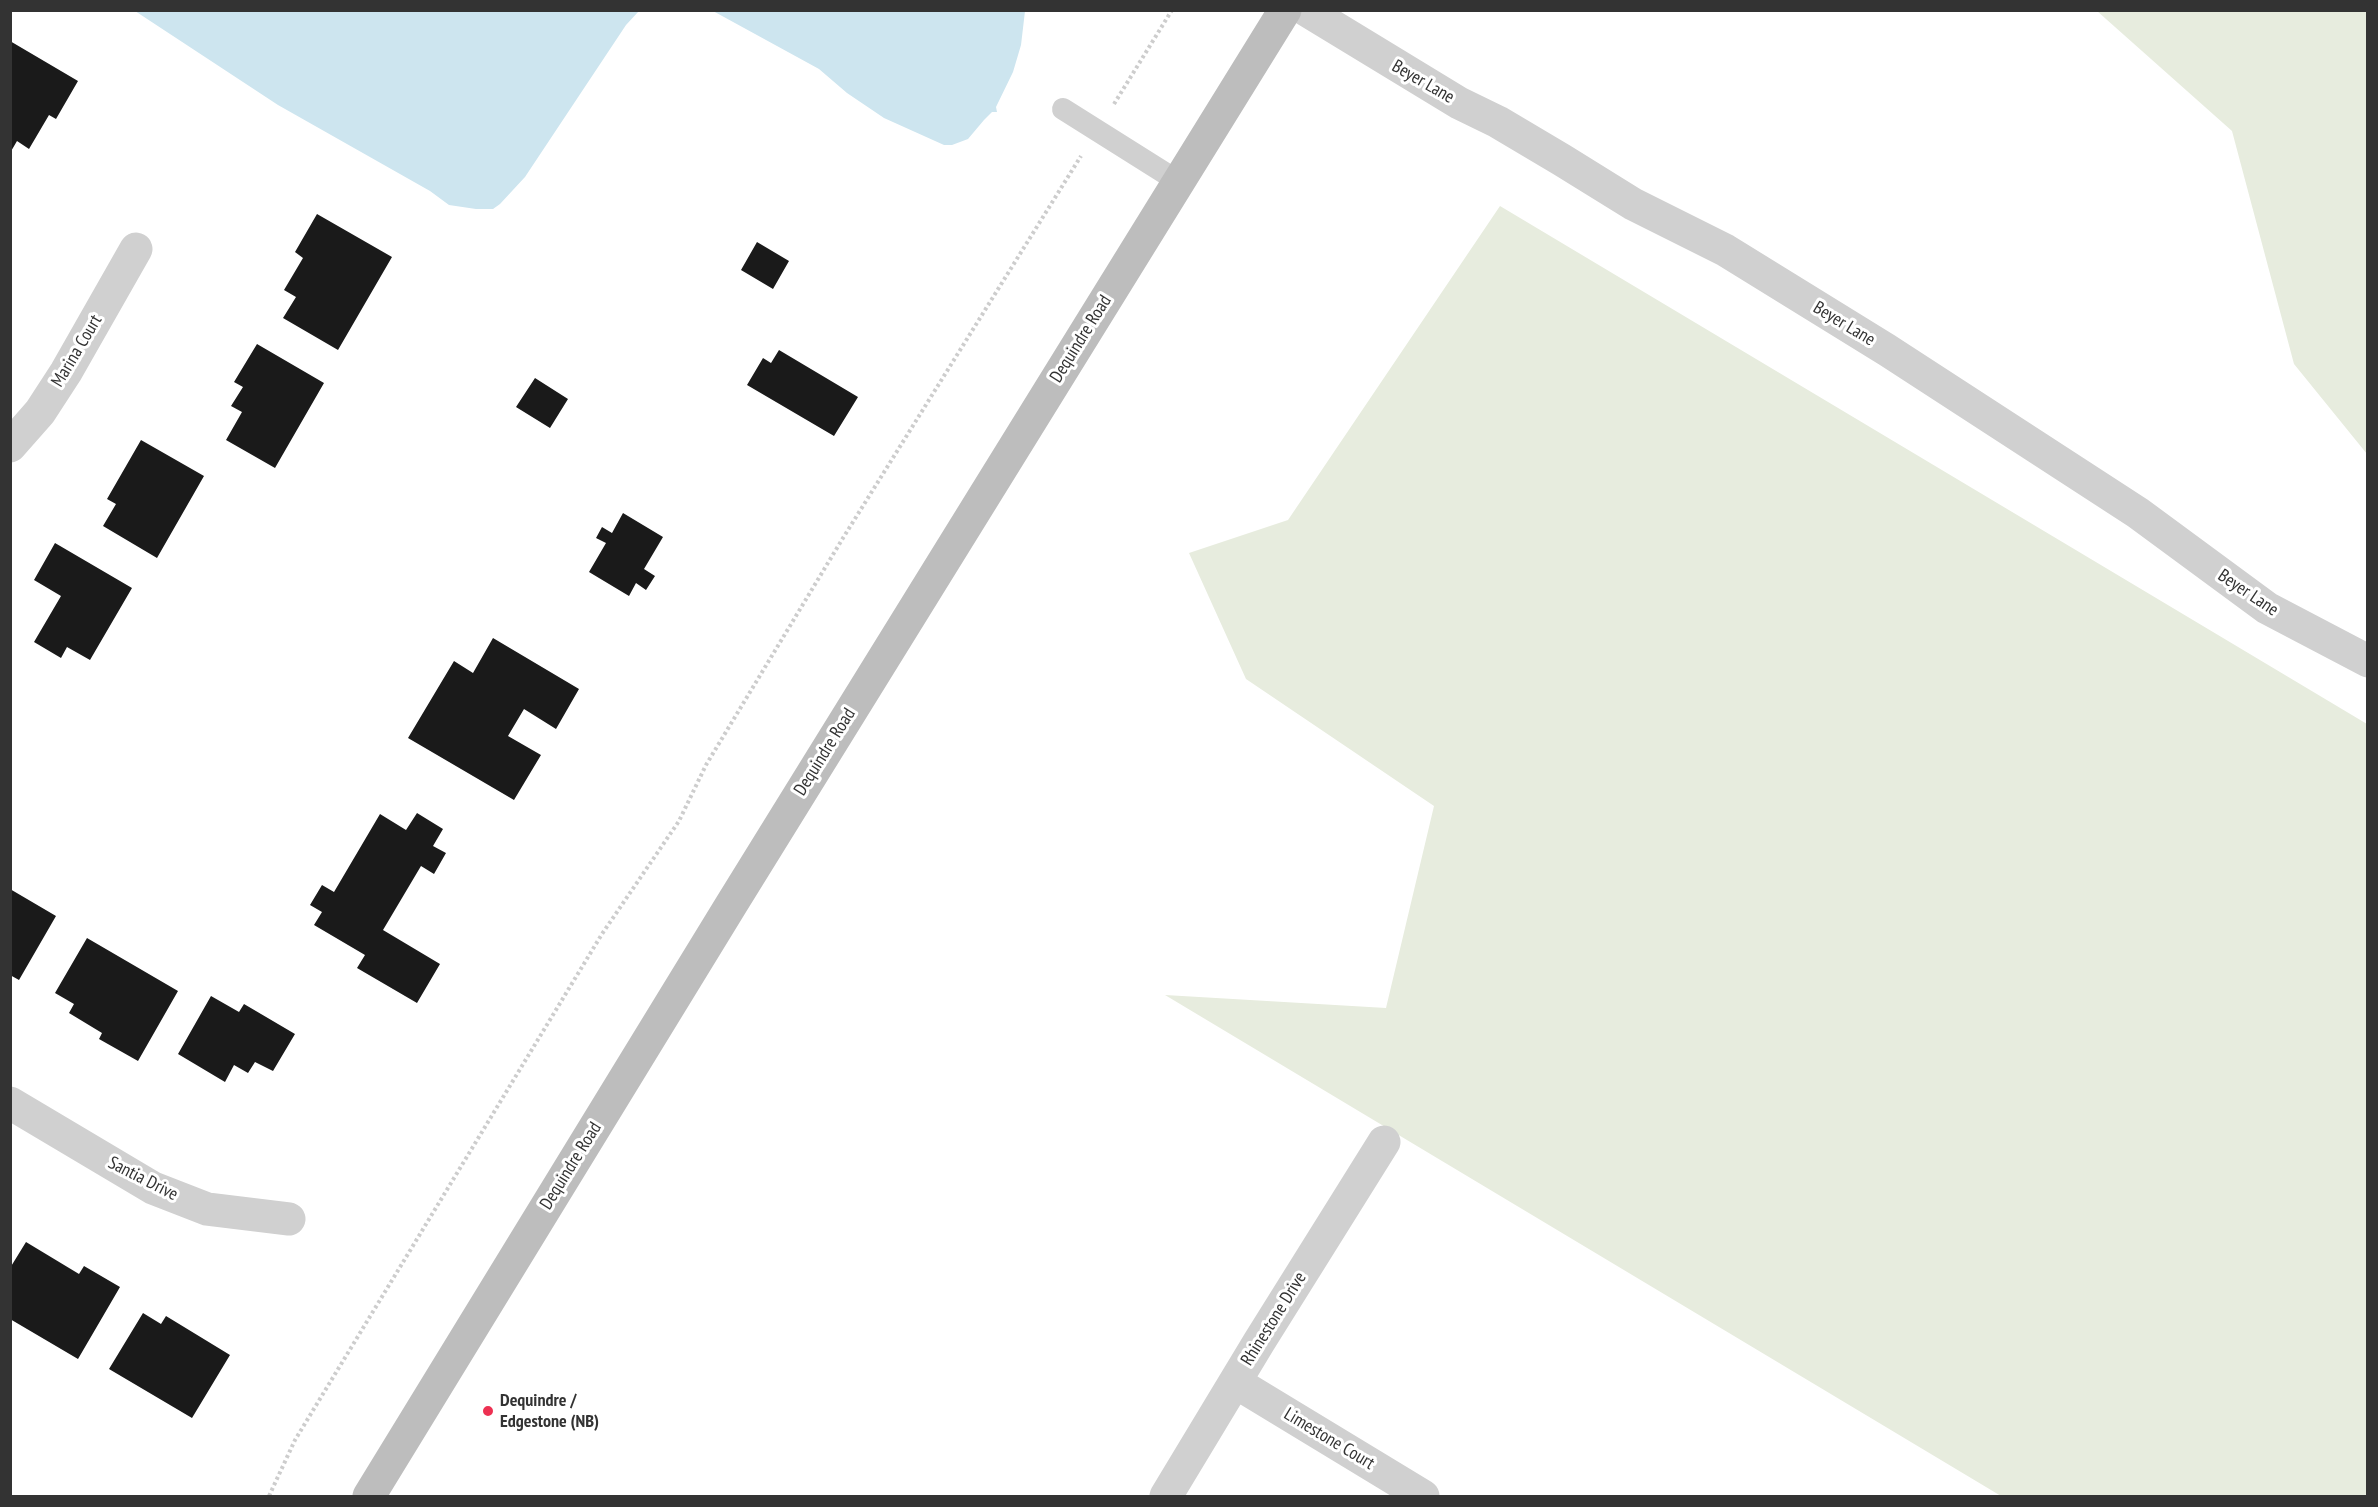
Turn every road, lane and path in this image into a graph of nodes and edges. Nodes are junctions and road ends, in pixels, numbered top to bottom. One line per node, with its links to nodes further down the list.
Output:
1 (1172, 10): 5 (path)
2 (1285, 10): 6 (main road, Dequindre Road)
3 (1306, 10): 9 (street, Beyer Lane)
4 (1063, 109): 5 (lane)
5 (1097, 130): 6 (lane); 14 (path)
6 (1179, 182): 15 (main road, Dequindre Road)
7 (136, 249): 8 (street, Marina Court)
8 (10, 446)
9 (2367, 661)
10 (10, 1103): 12 (street, Santia Drive)
11 (1384, 1142): 13 (street, Rhinestone Drive)
12 (289, 1219)
13 (1235, 1382): 16 (street, Rhinestone Drive); 17 (street, Limestone Court)
14 (268, 1497)
15 (369, 1497)
16 (1166, 1497)
17 (1423, 1497)

